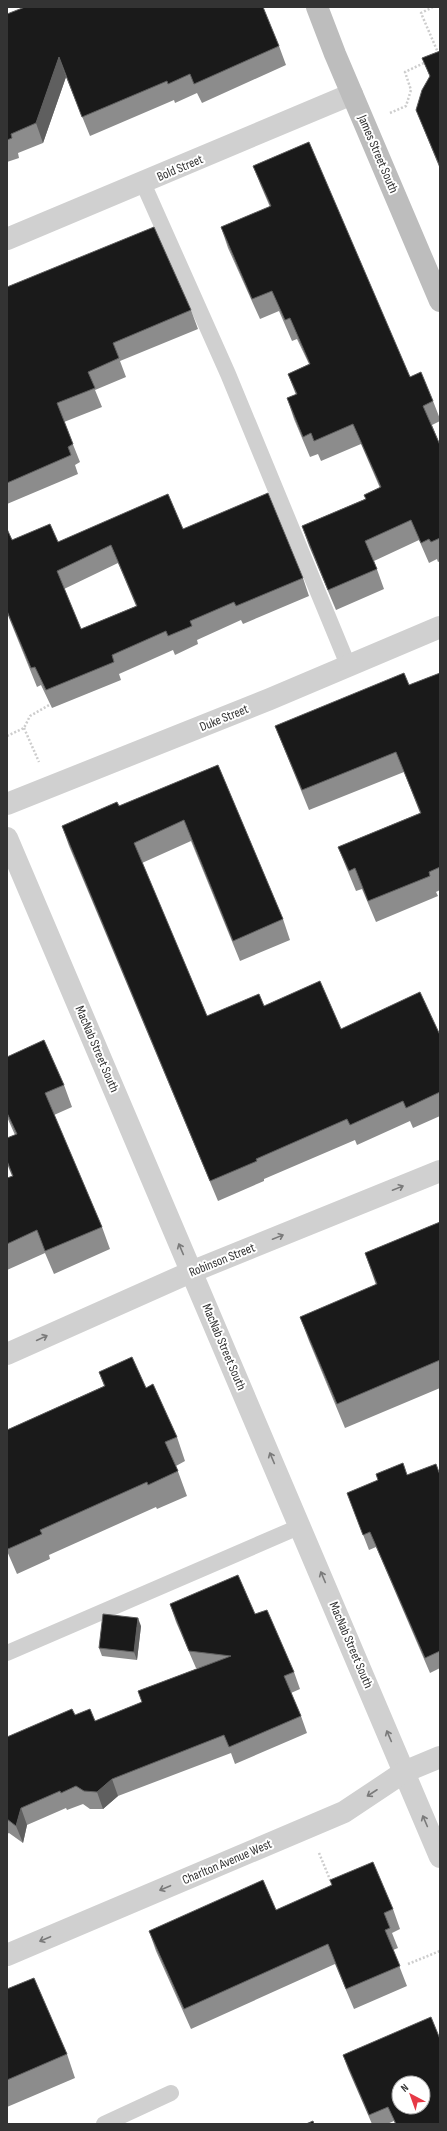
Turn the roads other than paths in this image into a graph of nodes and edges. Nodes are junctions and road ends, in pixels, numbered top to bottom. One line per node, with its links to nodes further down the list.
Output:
1 (317, 7): 2 (main road, James Street South)
2 (352, 94): 3 (street, Bold Street); 5 (main road, James Street South)
3 (143, 184): 4 (street, Bold Street); 7 (lane)
4 (7, 239)
5 (440, 301)
6 (440, 628): 7 (street, Duke Street)
7 (348, 665): 8 (street, Duke Street)
8 (7, 804)
9 (7, 838): 11 (street, MacNab Street South, one-way to 9)
10 (440, 1172): 11 (street, Robinson Street, one-way to 10)
11 (191, 1272): 12 (street, Robinson Street, one-way to 11); 13 (street, MacNab Street South, one-way to 11)
12 (7, 1354)
13 (301, 1526): 14 (lane); 16 (street, MacNab Street South, one-way to 13)
14 (7, 1653)
15 (440, 1757): 16 (street, Charlton Avenue West)
16 (404, 1772): 17 (street, MacNab Street South, one-way to 16); 18 (street, Charlton Avenue West, one-way to 18)
17 (440, 1857)
18 (7, 1954)
19 (172, 2093): 20 (lane)
20 (104, 2124)

